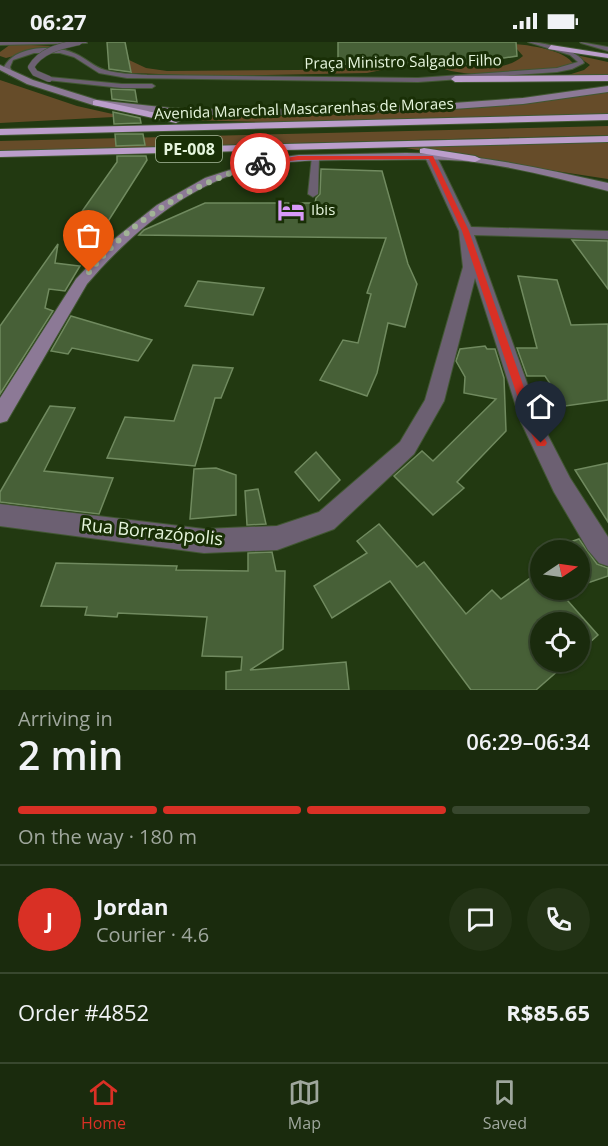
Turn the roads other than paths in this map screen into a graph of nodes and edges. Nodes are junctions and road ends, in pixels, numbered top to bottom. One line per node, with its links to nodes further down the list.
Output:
1 (0, 42): 5 (lane)
2 (79, 42): 14 (lane, Praça Ministro Salgado Filho, bridge)
3 (526, 42): 6 (lane, Praça Ministro Salgado Filho)
4 (583, 42): 9 (lane)
5 (84, 43)
6 (533, 43): 8 (lane, Praça Ministro Salgado Filho)
7 (92, 44): 10 (lane)
8 (551, 47): 11 (highway); 16 (lane, Praça Ministro Salgado Filho)
9 (608, 50)
10 (75, 56): 13 (lane, Praça Ministro Salgado Filho); 14 (lane, Praça Ministro Salgado Filho)
11 (608, 56)
12 (0, 67): 13 (street)
13 (11, 74): 18 (street)
14 (274, 78): 16 (lane, Praça Ministro Salgado Filho)
15 (608, 78): 16 (highway)
16 (455, 79)
17 (608, 89): 18 (street)
18 (96, 103): 20 (highway)
19 (607, 116): 20 (highway, Avenida Marechal Mascarenhas de Moraes / PE-008)
20 (310, 125): 21 (highway, Avenida Marechal Mascarenhas de Moraes / PE-008)
21 (0, 132)
22 (608, 139): 23 (highway, Avenida Marechal Mascarenhas de Moraes / PE-008)
23 (378, 144): 24 (highway, Avenida Marechal Mascarenhas de Moraes / PE-008); 27 (highway)
24 (0, 154)
25 (431, 157): 26 (street); 27 (street); 32 (street)
26 (315, 158): 31 (lane); 34 (street)
27 (475, 159): 28 (street)
28 (535, 172): 29 (street); 30 (street)
29 (608, 180)
30 (608, 187)
31 (312, 194)
32 (466, 231): 33 (street); 35 (street, Rua Borrazópolis); 36 (street)
33 (608, 235)
34 (0, 415)
35 (0, 514)
36 (608, 554)

